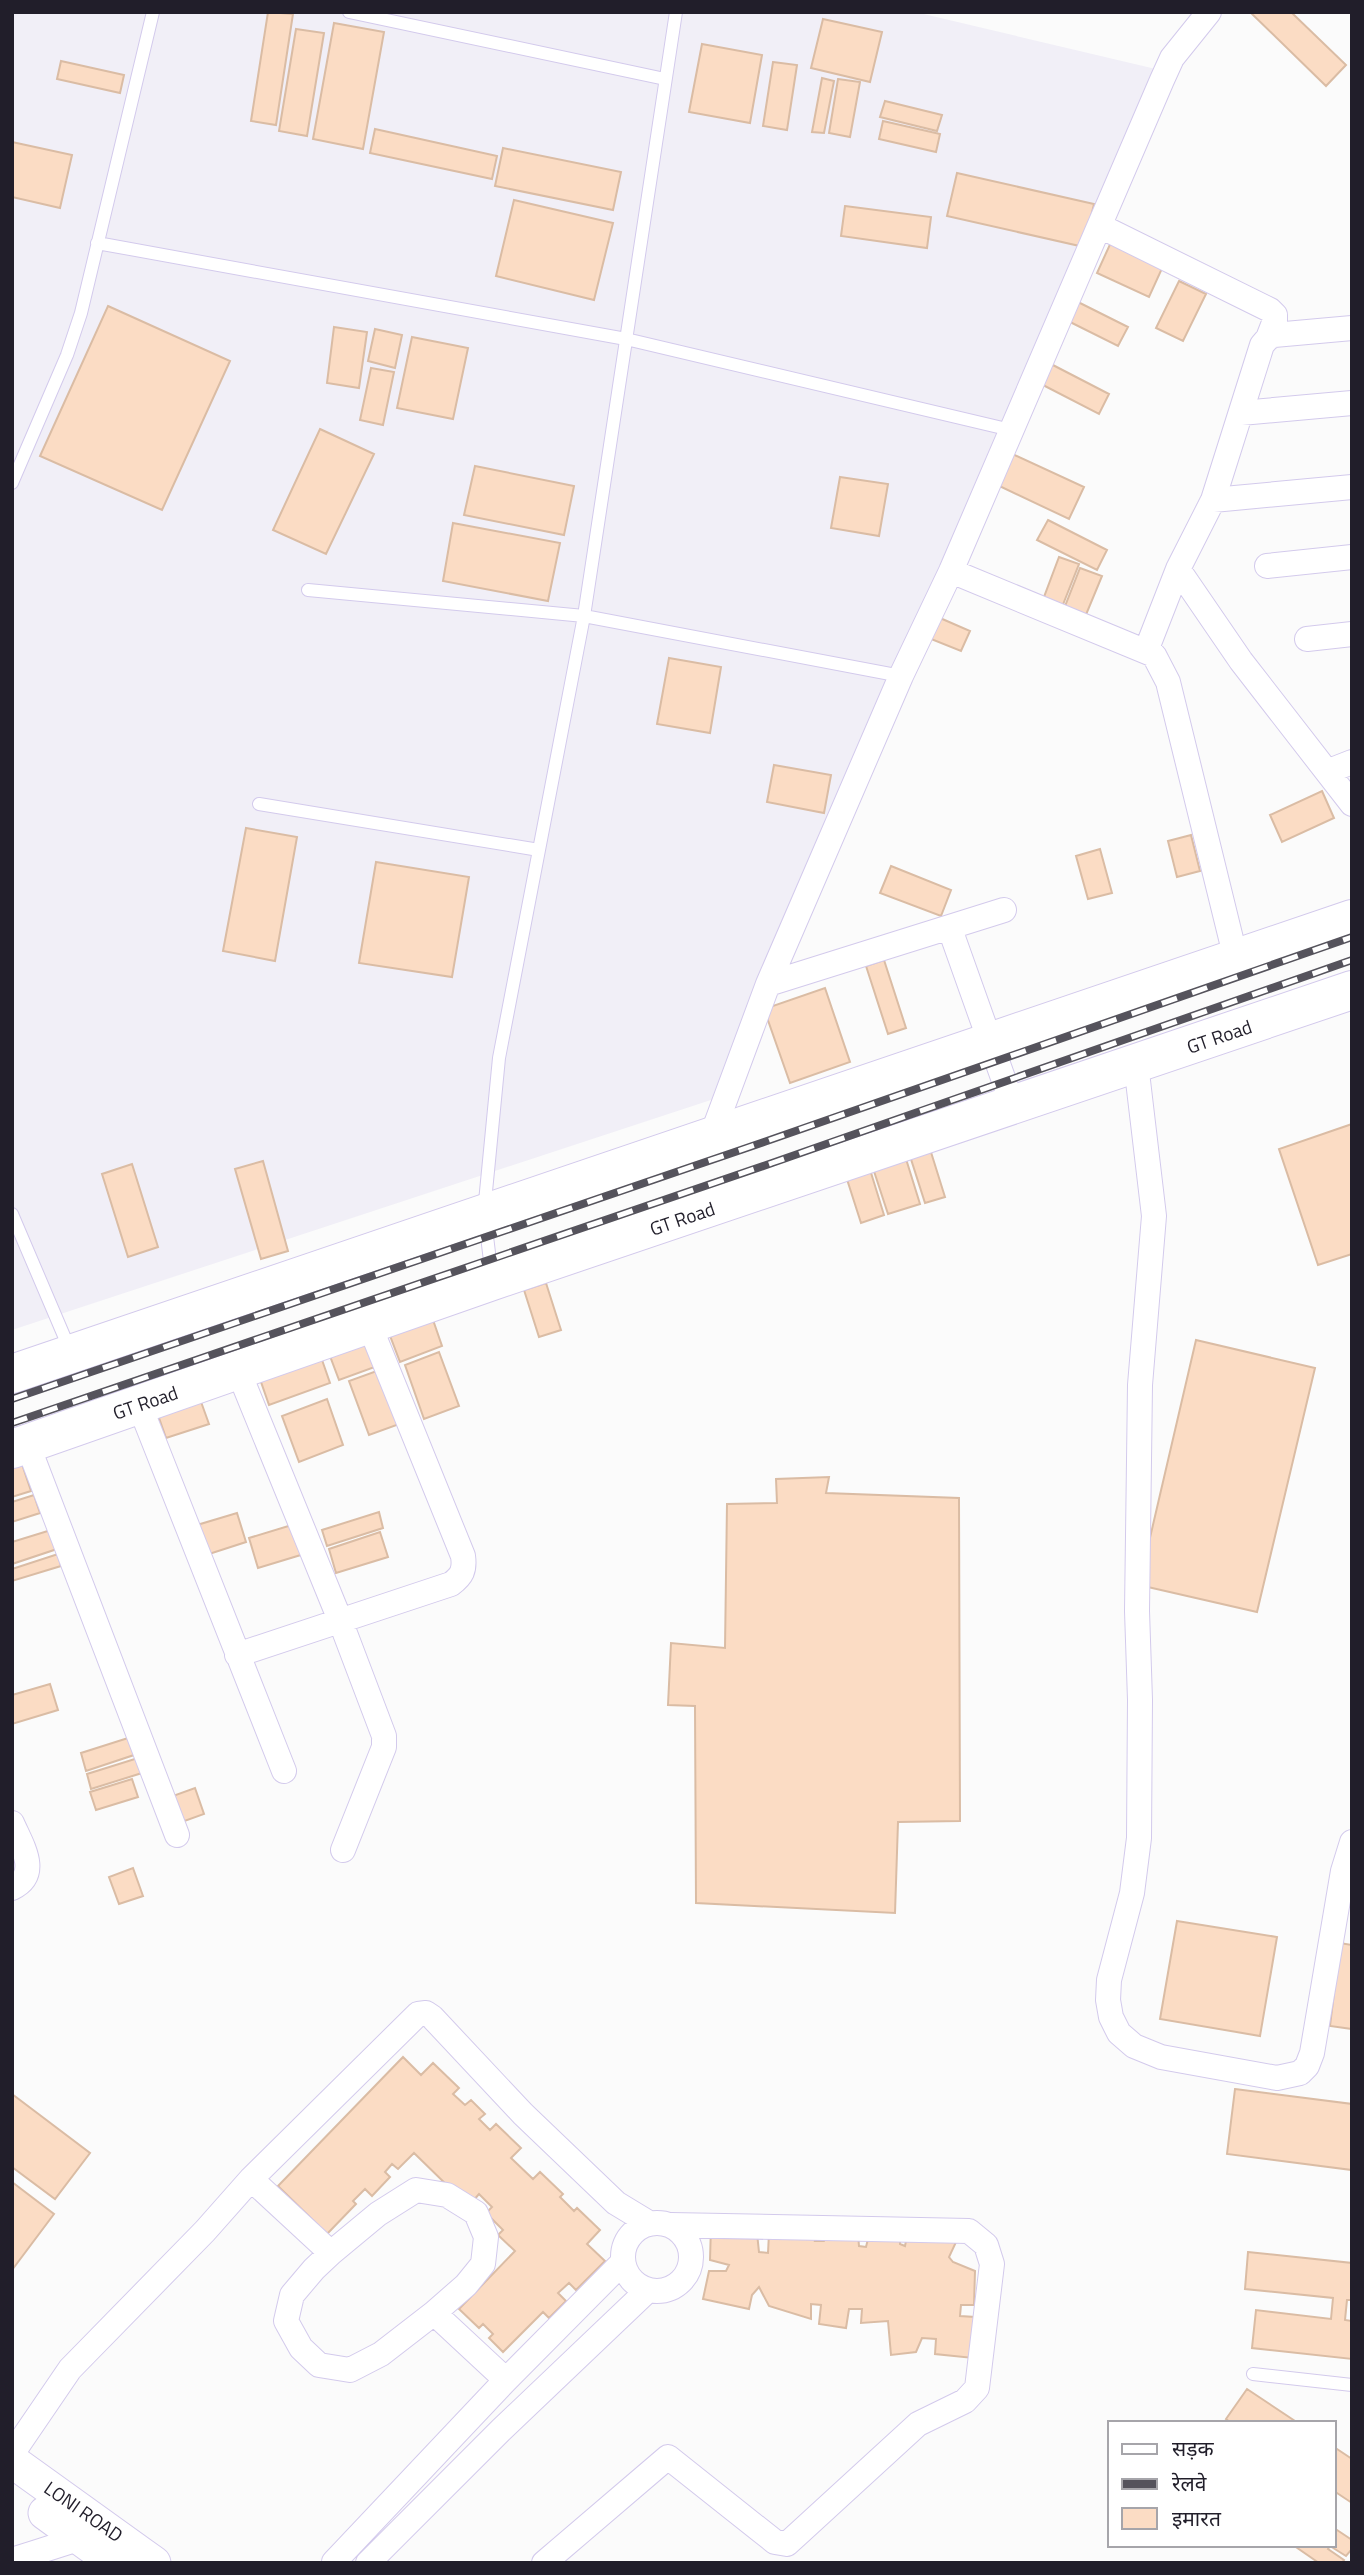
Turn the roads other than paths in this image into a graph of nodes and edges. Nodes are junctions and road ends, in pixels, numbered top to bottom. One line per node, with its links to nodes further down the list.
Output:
1 (153, 12): 7 (lane)
2 (349, 12): 5 (lane)
3 (676, 12): 5 (lane)
4 (1209, 12): 6 (street)
5 (665, 79): 10 (lane)
6 (1100, 226): 9 (street); 13 (street)
7 (97, 243): 10 (lane); 14 (lane)
8 (1352, 328): 9 (street)
9 (1268, 338): 12 (street)
10 (626, 339): 13 (lane); 22 (lane)
11 (1352, 403): 12 (street)
12 (1241, 413): 16 (street)
13 (1011, 430): 20 (street)
14 (12, 483)
15 (1352, 487): 16 (street)
16 (1213, 500): 19 (street)
17 (1352, 557): 18 (street)
18 (1267, 566)
19 (1178, 569): 25 (street); 27 (street)
20 (951, 571): 25 (street); 26 (street)
21 (308, 590): 22 (lane)
22 (584, 616): 26 (lane); 30 (lane)
23 (1352, 634): 24 (street)
24 (1307, 639)
25 (1146, 651): 34 (street)
26 (901, 676): 35 (street)
27 (1340, 767): 29 (street)
28 (259, 804): 30 (lane)
29 (1352, 804)
30 (539, 850): 41 (lane)
31 (1004, 910): 33 (street)
32 (1352, 919): 34 (highway)
33 (950, 929): 35 (street); 37 (street)
34 (1236, 958): 37 (highway)
35 (768, 984): 40 (street)
36 (1352, 990): 38 (highway, GT Road)
37 (989, 1042): 39 (street); 40 (highway)
38 (1136, 1064): 39 (highway, GT Road); 55 (street)
39 (1013, 1106): 43 (highway, GT Road)
40 (712, 1135): 41 (highway)
41 (484, 1212): 43 (lane); 45 (highway)
42 (12, 1214): 45 (lane)
43 (492, 1281): 44 (highway, GT Road)
44 (369, 1324): 46 (highway, GT Road); 50 (street)
45 (72, 1353): 47 (highway)
46 (238, 1370): 48 (highway, GT Road); 50 (street)
47 (12, 1374)
48 (139, 1404): 49 (highway, GT Road); 51 (street)
49 (20, 1446): 54 (street)
50 (341, 1620): 51 (street); 56 (street)
51 (237, 1655): 52 (street)
52 (284, 1771)
53 (12, 1823): 57 (street)
54 (177, 1835)
55 (1352, 1842)
56 (343, 1850)
57 (12, 1888)
58 (251, 2179): 59 (street); 60 (street); 67 (street)
59 (660, 2224): 61 (street); 62 (street); 77 (street)
60 (331, 2253): 63 (street); 63 (street)
61 (623, 2262): 62 (street); 65 (street)
62 (648, 2290): 76 (street)
63 (434, 2313): 65 (street)
64 (1253, 2374): 66 (lane)
65 (506, 2381): 75 (street)
66 (1352, 2385)
67 (12, 2454)
68 (12, 2461): 70 (street, LONI ROAD)
69 (12, 2489): 70 (street, LONI ROAD)
70 (93, 2532): 71 (street); 72 (street, LONI ROAD); 73 (street, LONI ROAD)
71 (12, 2560)
72 (114, 2563)
73 (154, 2563)
74 (321, 2563): 75 (street)
75 (335, 2563)
76 (368, 2563)
77 (544, 2563)

